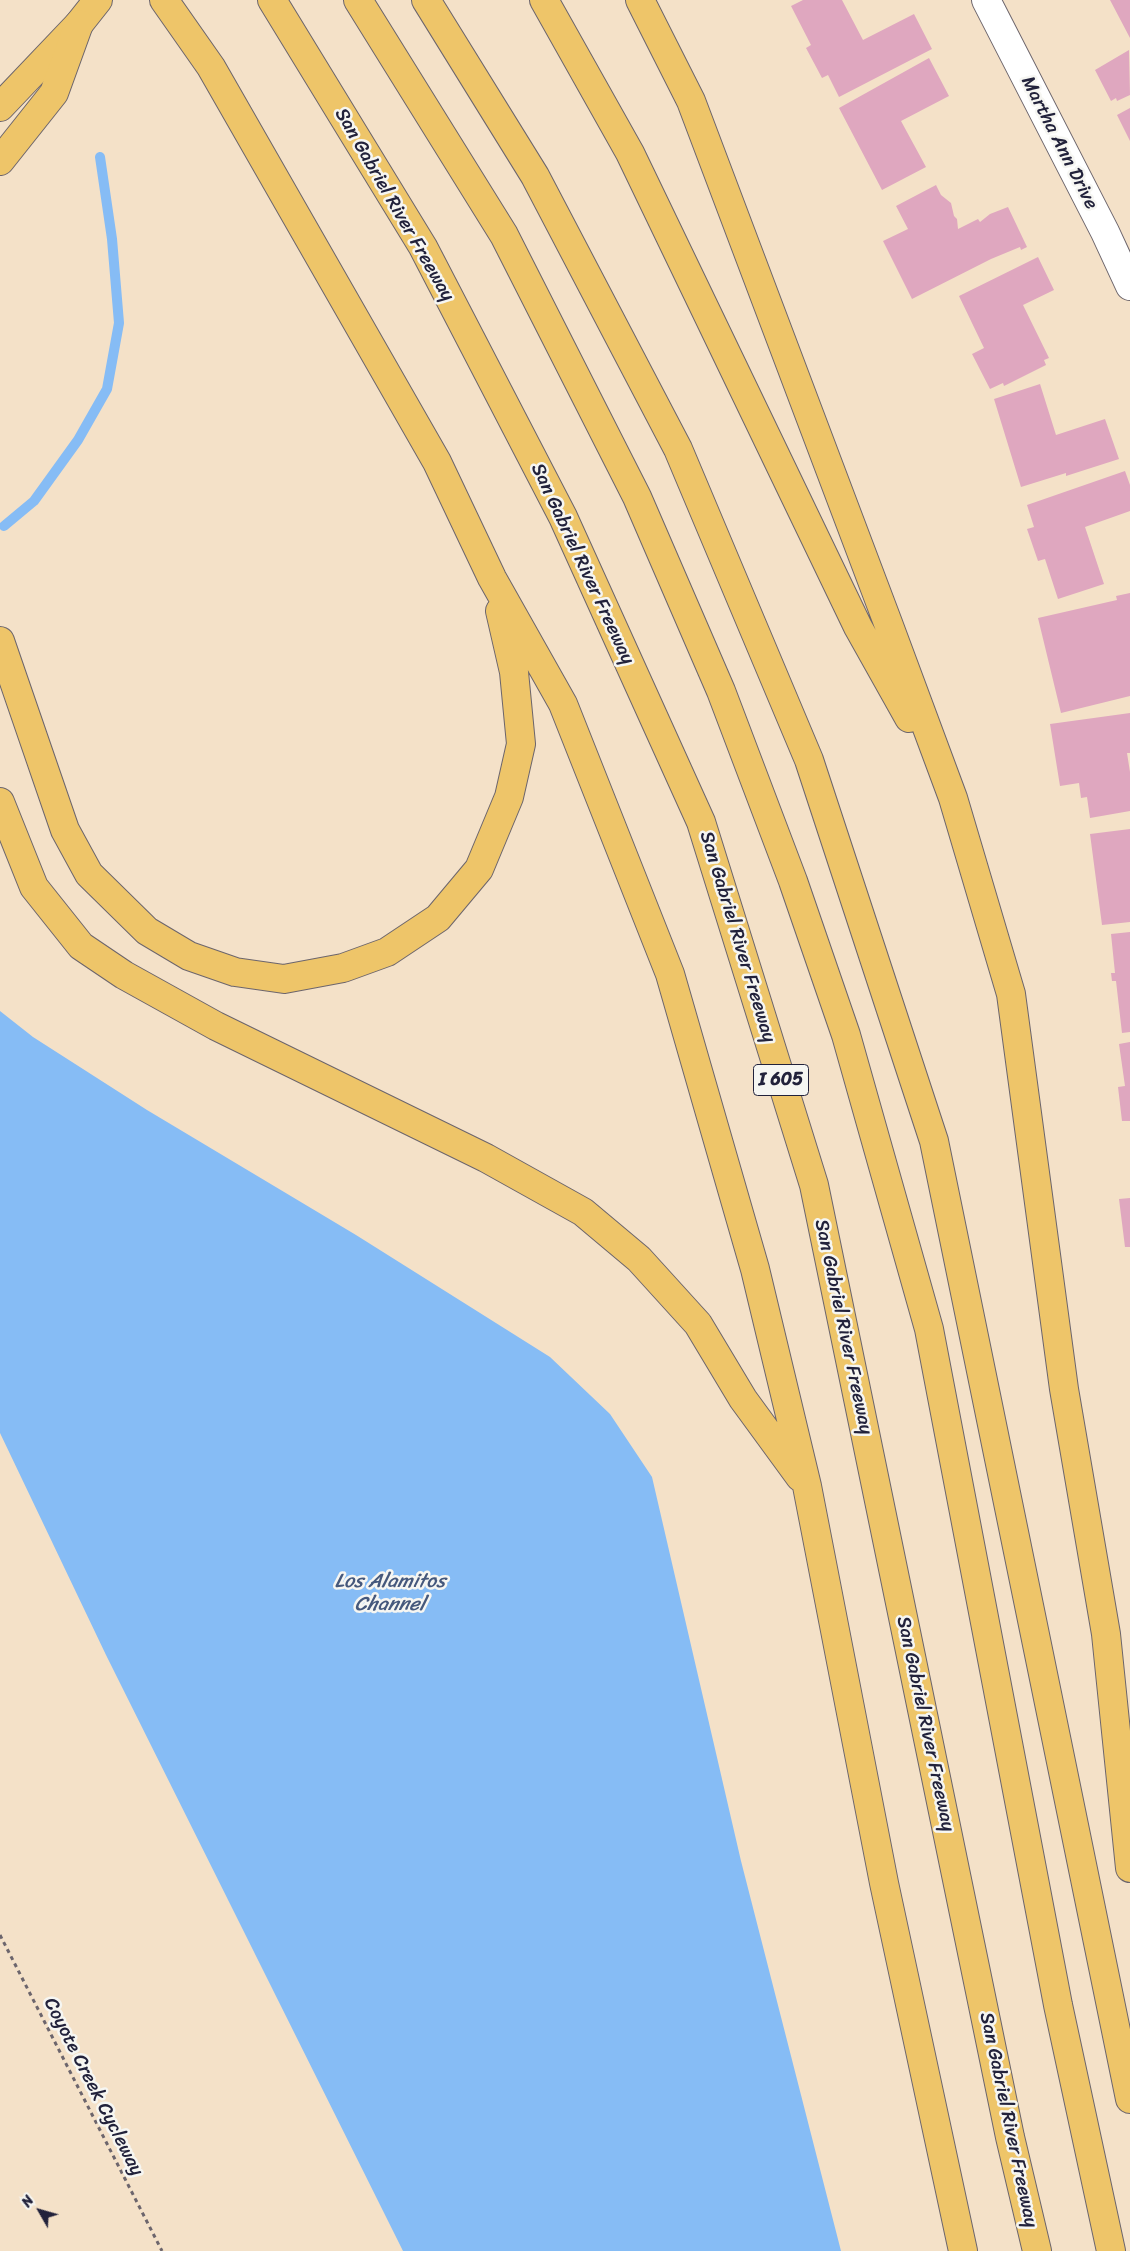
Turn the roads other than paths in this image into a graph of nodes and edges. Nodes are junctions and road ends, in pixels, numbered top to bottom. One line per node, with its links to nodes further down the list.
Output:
1 (98, 0): 9 (main road)
2 (164, 0): 13 (main road)
3 (272, 0): 21 (main road, San Gabriel River Freeway / I 605)
4 (358, 0): 22 (main road)
5 (426, 0): 19 (main road)
6 (544, 0): 15 (main road)
7 (640, 0): 15 (main road)
8 (986, 0): 12 (street, Martha Ann Drive)
9 (79, 24): 10 (main road); 11 (main road)
10 (0, 107)
11 (0, 160)
12 (1130, 286)
13 (492, 578): 14 (main road); 17 (main road)
14 (0, 641)
15 (953, 798): 18 (main road)
16 (0, 802): 17 (main road)
17 (807, 1486): 20 (main road)
18 (1130, 1868)
19 (1130, 2099)
20 (963, 2251)
21 (1037, 2251)
22 (1111, 2251)

